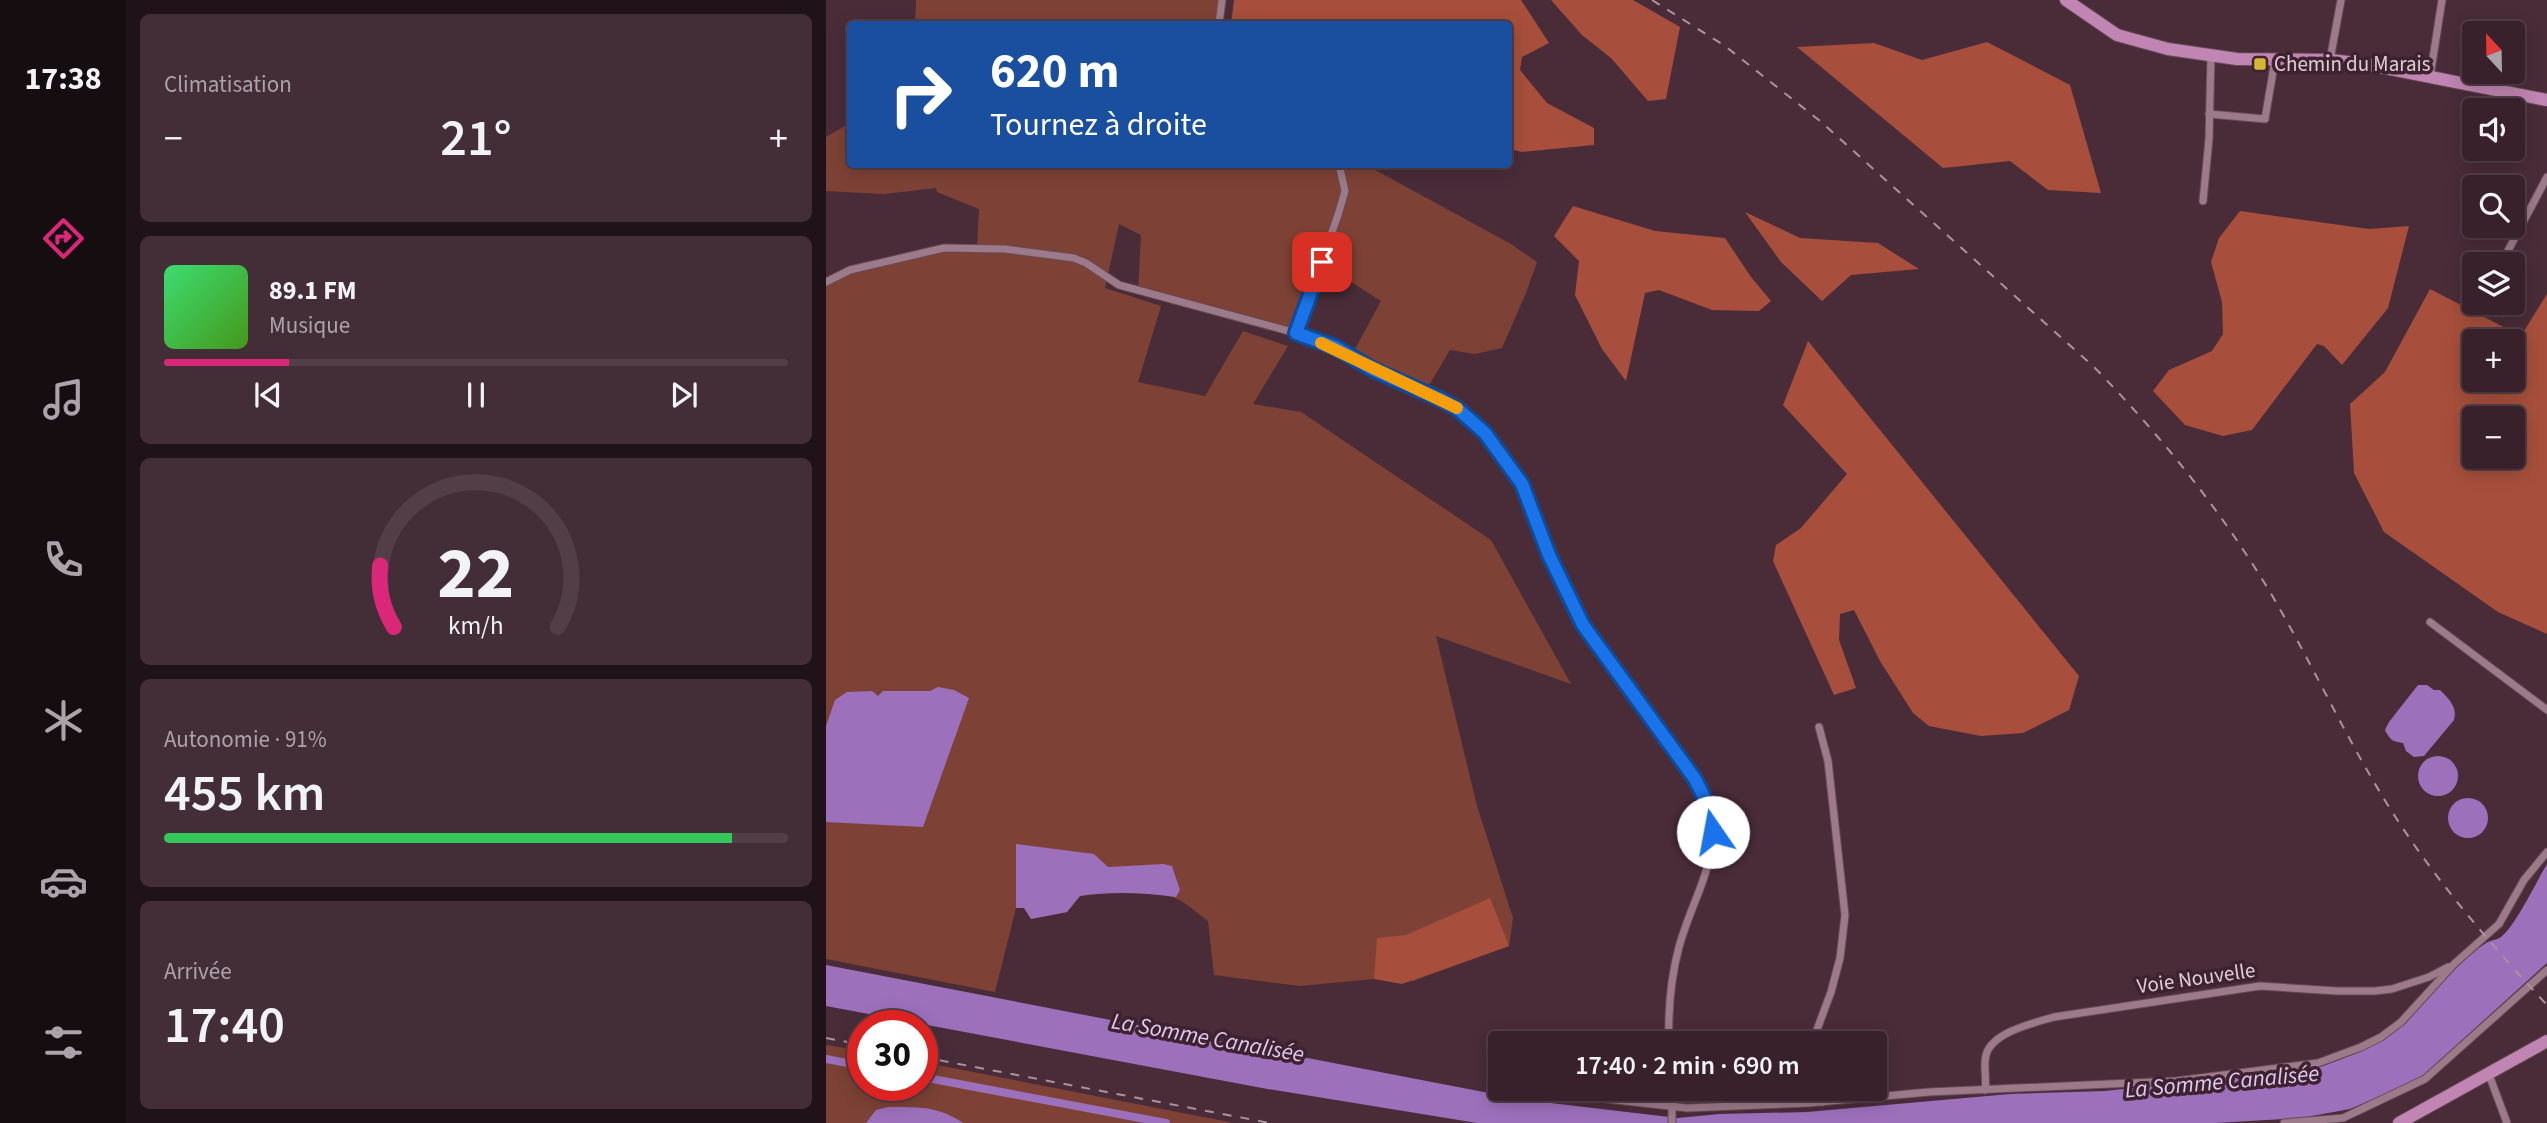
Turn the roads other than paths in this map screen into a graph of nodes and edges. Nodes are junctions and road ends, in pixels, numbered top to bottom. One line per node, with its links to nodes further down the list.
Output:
1 (1222, 0): 5 (street)
2 (2066, 0): 6 (main road)
3 (2341, 0): 8 (street)
4 (2442, 0): 9 (street)
5 (1219, 21)
6 (2211, 56): 7 (main road); 11 (street)
7 (2274, 60): 8 (main road); 11 (street)
8 (2330, 60): 9 (main road)
9 (2430, 78): 10 (main road)
10 (2547, 100)
11 (2209, 114): 14 (street)
12 (1340, 168): 17 (street)
13 (2547, 177): 15 (street)
14 (2203, 201)
15 (2506, 252)
16 (826, 282): 17 (street)
17 (1296, 333): 24 (street)
18 (2430, 622): 19 (street)
19 (2547, 710)
20 (1819, 727): 25 (street)
21 (2547, 852): 22 (street)
22 (2454, 964): 28 (street); 28 (street, Voie Nouvelle)
23 (2547, 970): 34 (street)
24 (1669, 1031)
25 (1816, 1031)
26 (2547, 1041): 27 (main road)
27 (2487, 1075): 35 (main road); 36 (street)
28 (1985, 1090): 31 (street)
29 (1610, 1101): 32 (street)
30 (1673, 1101): 32 (street)
31 (1823, 1102): 32 (street)
32 (1673, 1109): 33 (street)
33 (1672, 1123)
34 (2284, 1123)
35 (2399, 1123)
36 (2507, 1123)

